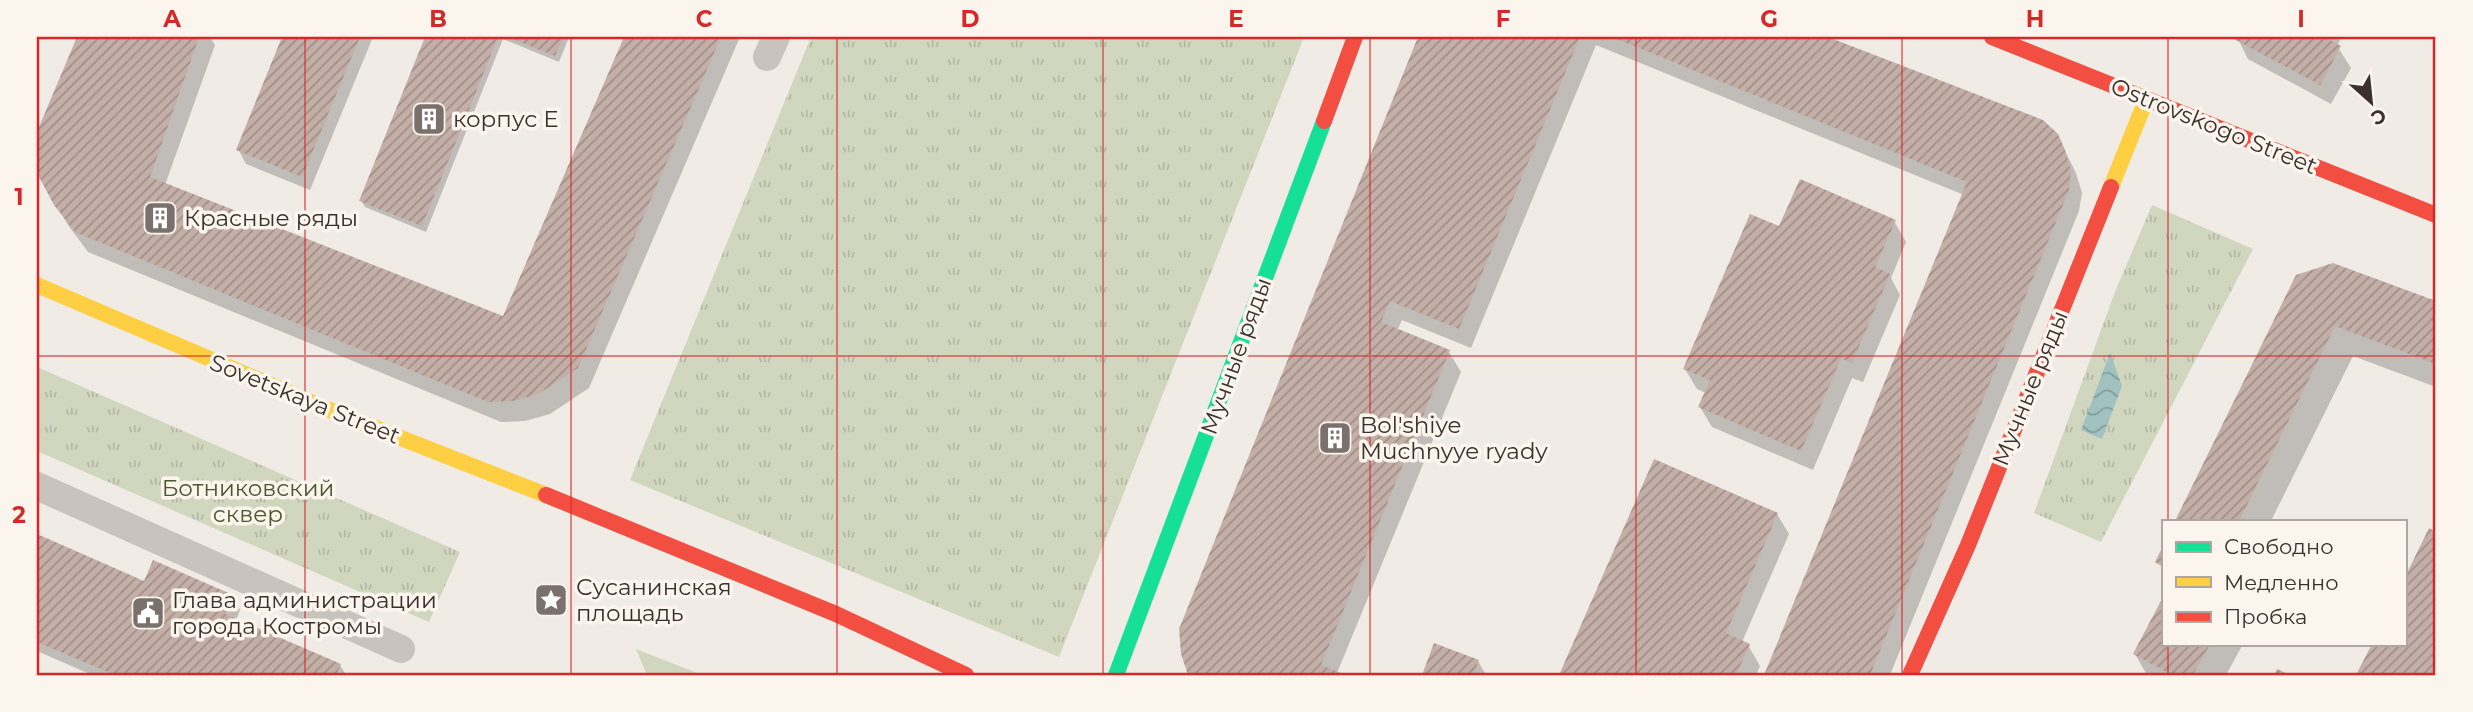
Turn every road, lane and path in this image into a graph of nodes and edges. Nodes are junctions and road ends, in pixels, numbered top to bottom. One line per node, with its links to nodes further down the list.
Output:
1 (1355, 37): 9 (street, Мучные ряды)
2 (1992, 37): 3 (street, Ostrovskogo Street)
3 (2146, 100): 4 (street, Ostrovskogo Street); 10 (street, Мучные ряды)
4 (2436, 215)
5 (37, 285): 8 (street, Sovetskaya Street)
6 (37, 486): 7 (street)
7 (401, 649)
8 (966, 675)
9 (1116, 675)
10 (1910, 675)

